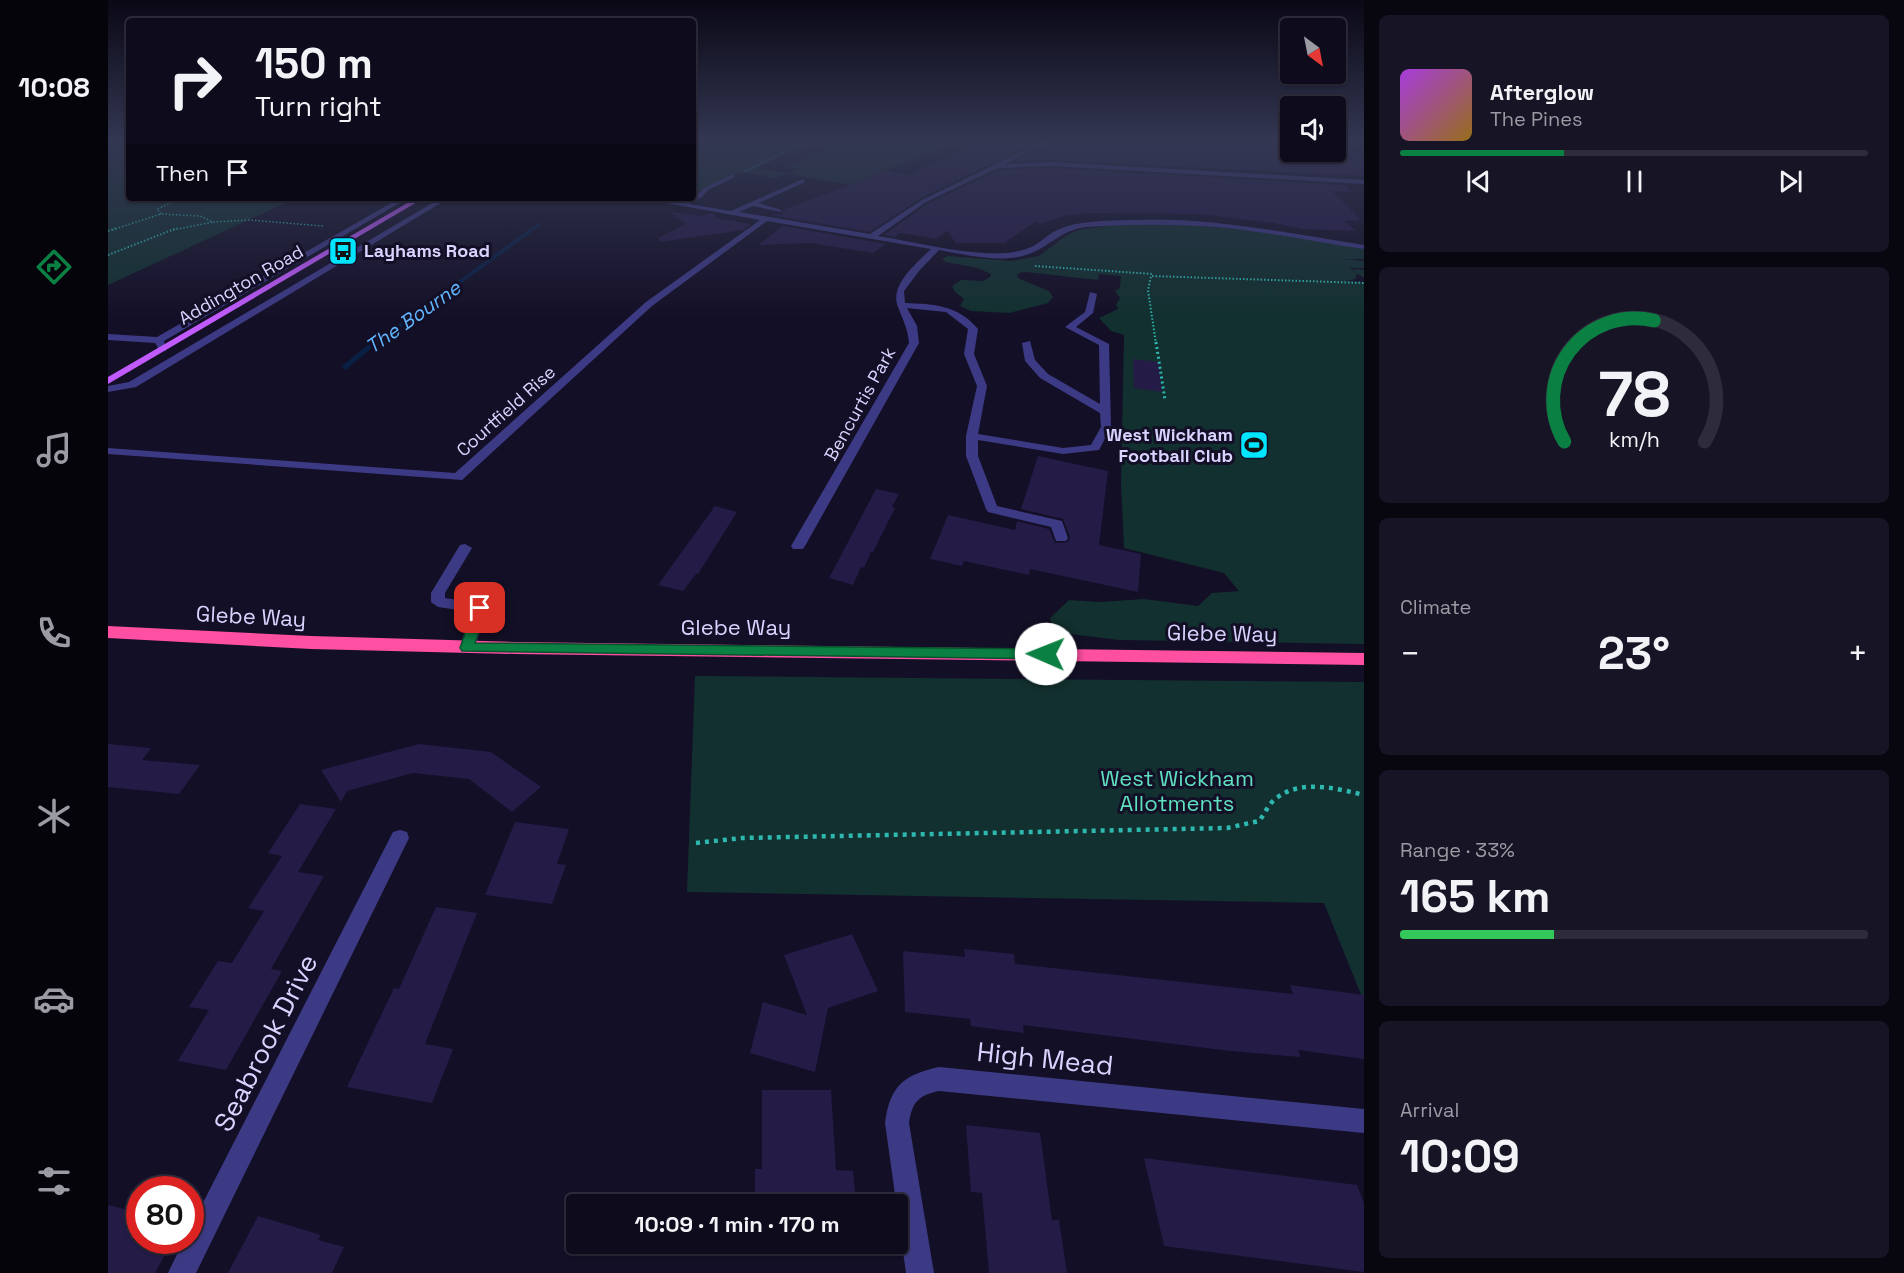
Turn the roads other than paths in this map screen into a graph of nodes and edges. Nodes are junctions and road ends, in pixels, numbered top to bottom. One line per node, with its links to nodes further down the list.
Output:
1 (757, 200): 8 (street)
2 (926, 200): 13 (street)
3 (400, 201): 20 (street)
4 (416, 201): 20 (main road, Addington Road)
5 (441, 201): 22 (street)
6 (659, 201): 9 (street)
7 (689, 201): 9 (street)
8 (751, 203): 10 (street); 11 (street)
9 (681, 205): 11 (street)
10 (779, 211)
11 (732, 213): 12 (street)
12 (766, 219): 13 (street); 25 (street, Courtfield Rise)
13 (871, 237): 15 (street)
14 (1364, 247): 15 (street)
15 (936, 249): 17 (street)
16 (1093, 294): 23 (street)
17 (901, 305): 24 (street); 27 (street, Bencurtis Park)
18 (108, 337): 20 (street)
19 (1027, 343): 23 (street)
20 (161, 345): 21 (main road, Addington Road)
21 (108, 381)
22 (108, 389)
23 (1104, 411): 24 (street)
24 (972, 436): 26 (street)
25 (108, 451)
26 (1061, 538)
27 (798, 546)
28 (465, 548): 30 (street)
29 (108, 632): 30 (highway, Glebe Way)
30 (466, 648): 31 (highway, Glebe Way)
31 (1364, 659)
32 (400, 838): 34 (street, Seabrook Drive)
33 (1364, 1121): 35 (street, High Mead)
34 (182, 1273)
35 (920, 1273)

